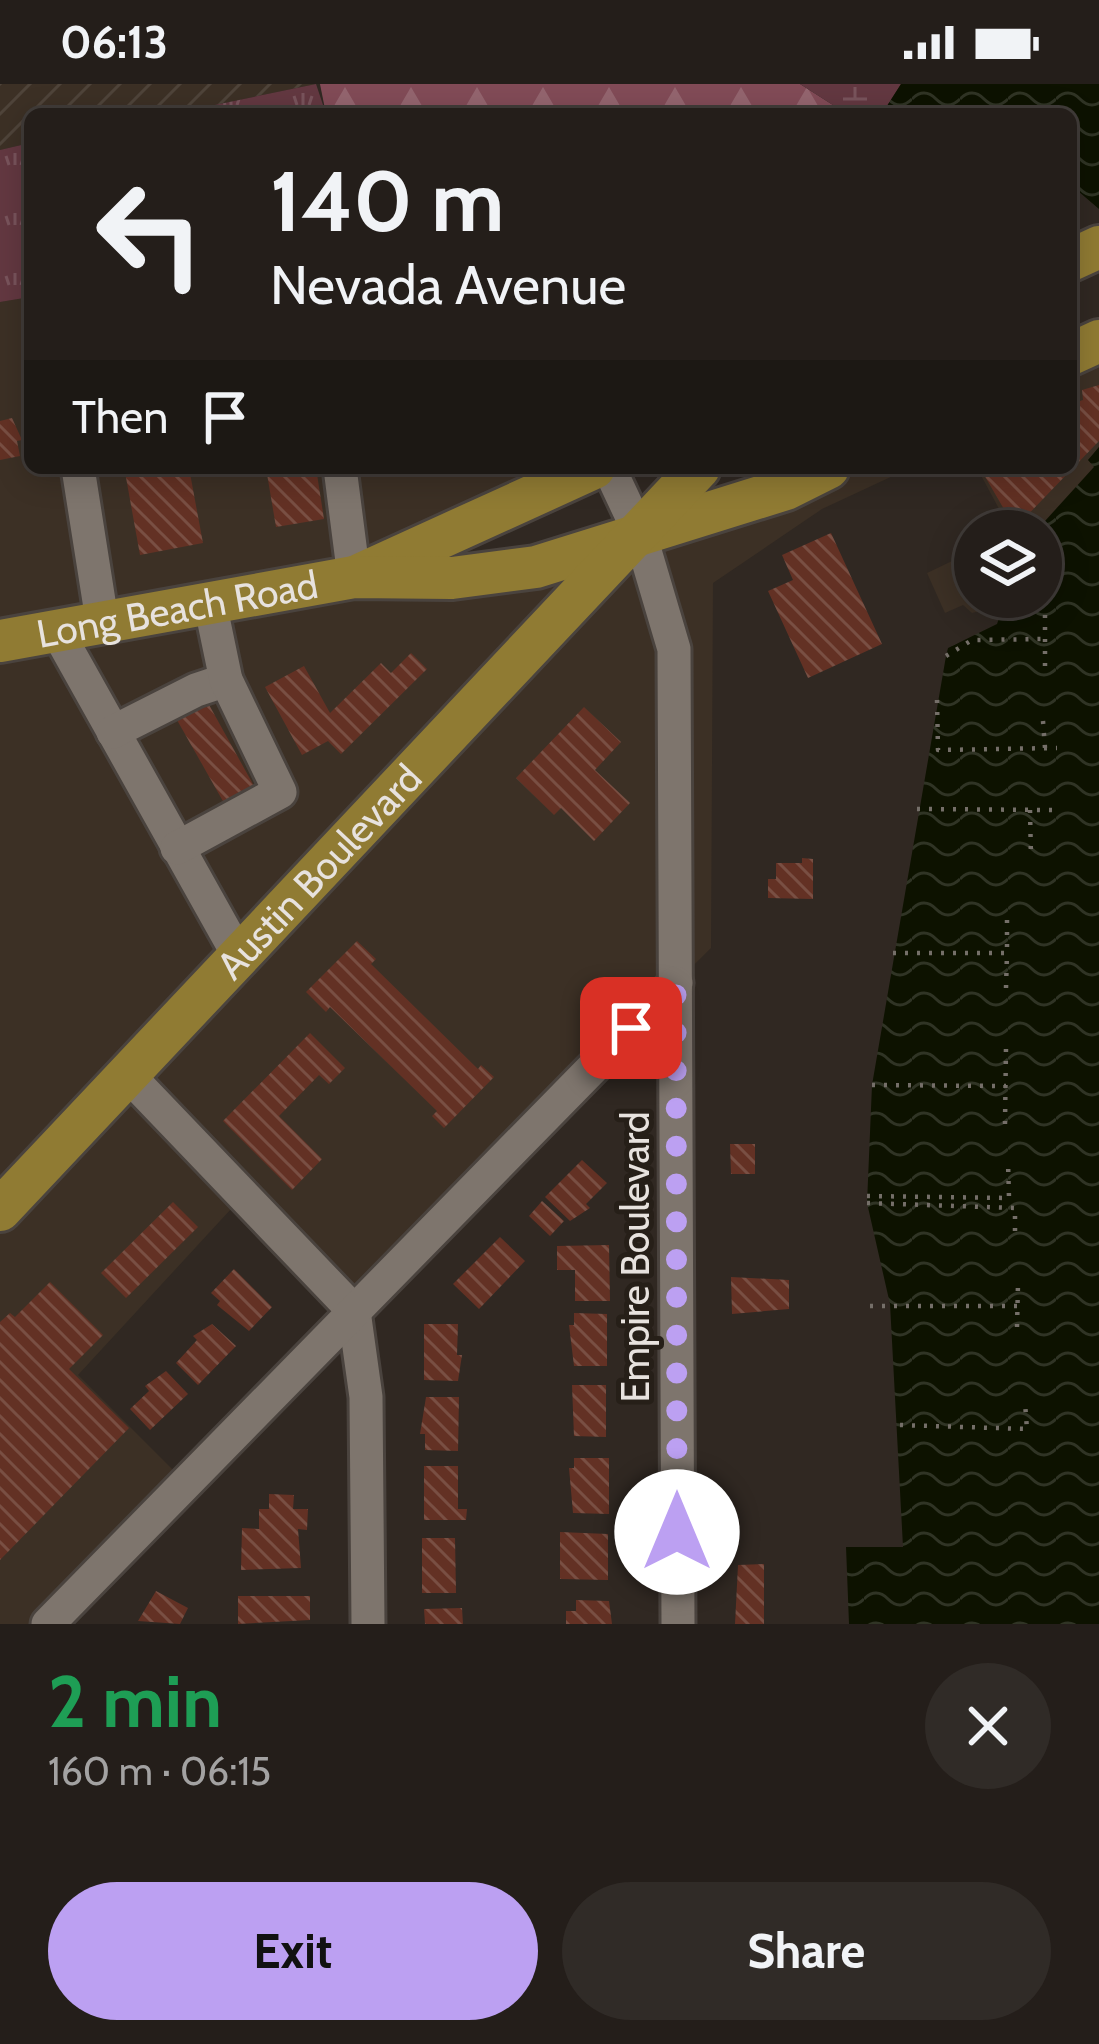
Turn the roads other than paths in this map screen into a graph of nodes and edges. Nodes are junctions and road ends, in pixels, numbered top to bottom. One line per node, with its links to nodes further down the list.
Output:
1 (79, 474): 10 (street)
2 (341, 474): 8 (street)
3 (581, 474): 8 (main road, Long Beach Road)
4 (612, 474): 7 (street, Empire Boulevard)
5 (694, 474): 7 (main road)
6 (816, 474): 7 (main road, Long Beach Road)
7 (640, 534): 8 (main road, Long Beach Road); 16 (main road, Austin Boulevard); 17 (street, Empire Boulevard)
8 (354, 577): 9 (main road, Long Beach Road)
9 (210, 603): 10 (main road, Long Beach Road); 13 (street)
10 (103, 620): 11 (main road, Long Beach Road)
11 (57, 631): 12 (main road, Long Beach Road); 14 (street)
12 (0, 641)
13 (226, 680): 14 (street); 15 (street)
14 (113, 732): 15 (street)
15 (177, 848): 16 (street)
16 (240, 958): 18 (main road, Austin Boulevard)
17 (676, 983): 20 (street); 23 (street, Empire Boulevard)
18 (128, 1075): 19 (main road, Austin Boulevard); 20 (street)
19 (0, 1210)
20 (354, 1311): 21 (street); 22 (street)
21 (63, 1616)
22 (368, 1624)
23 (678, 1624)

